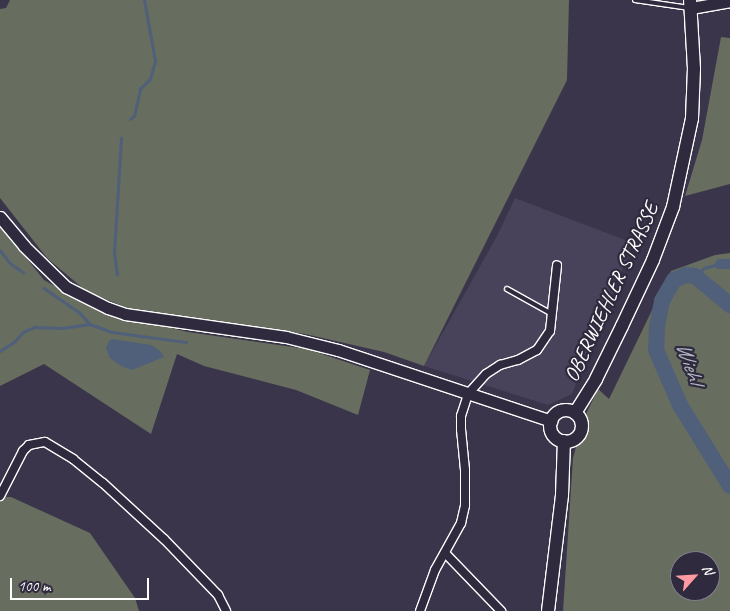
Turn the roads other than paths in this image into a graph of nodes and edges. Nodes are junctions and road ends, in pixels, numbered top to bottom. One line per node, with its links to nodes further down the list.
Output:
1 (635, 0): 3 (lane)
2 (730, 1): 3 (main road)
3 (691, 4): 9 (main road, OBERWIEHLER STRASSE)
4 (0, 217): 8 (main road)
5 (557, 265): 7 (street)
6 (507, 289): 7 (lane)
7 (552, 314): 8 (street)
8 (468, 394): 10 (main road); 13 (street)
9 (575, 412): 10 (main road); 11 (main road)
10 (551, 421): 11 (main road)
11 (564, 441): 17 (main road)
12 (0, 496): 14 (street)
13 (445, 553): 15 (street); 16 (street)
14 (226, 611)
15 (420, 611)
16 (501, 611)
17 (548, 611)

